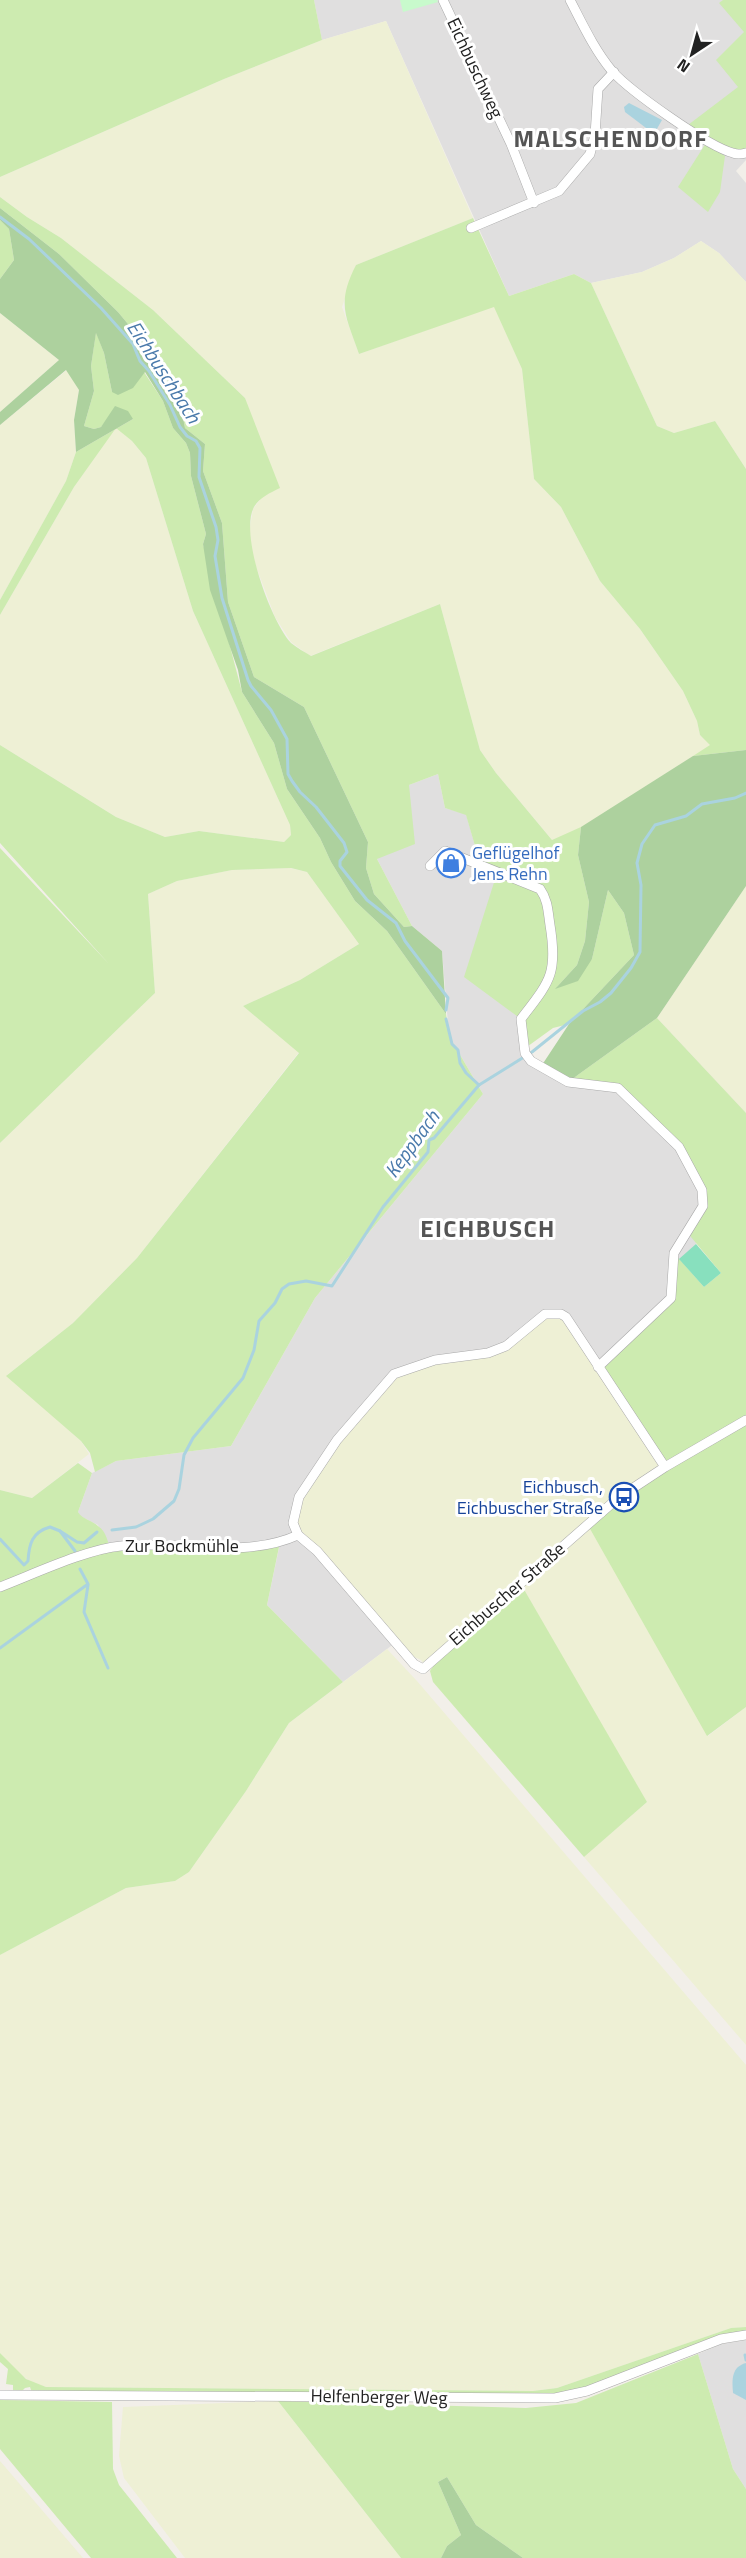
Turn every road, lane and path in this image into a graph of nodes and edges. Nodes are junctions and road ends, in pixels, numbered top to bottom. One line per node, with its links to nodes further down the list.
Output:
1 (443, 0): 5 (street, Eichbuschweg)
2 (570, 0): 3 (street)
3 (614, 72): 4 (street); 5 (street)
4 (746, 153)
5 (534, 203): 6 (street)
6 (471, 228)
7 (430, 866): 8 (street)
8 (598, 1367): 10 (street); 11 (street)
9 (746, 1420): 10 (street, Eichbuscher Straße)
10 (665, 1467): 11 (street, Eichbuscher Straße)
11 (298, 1535): 12 (street, Zur Bockmühle)
12 (0, 1587)
13 (746, 2335): 14 (street, Helfenberger Weg)
14 (0, 2395)

